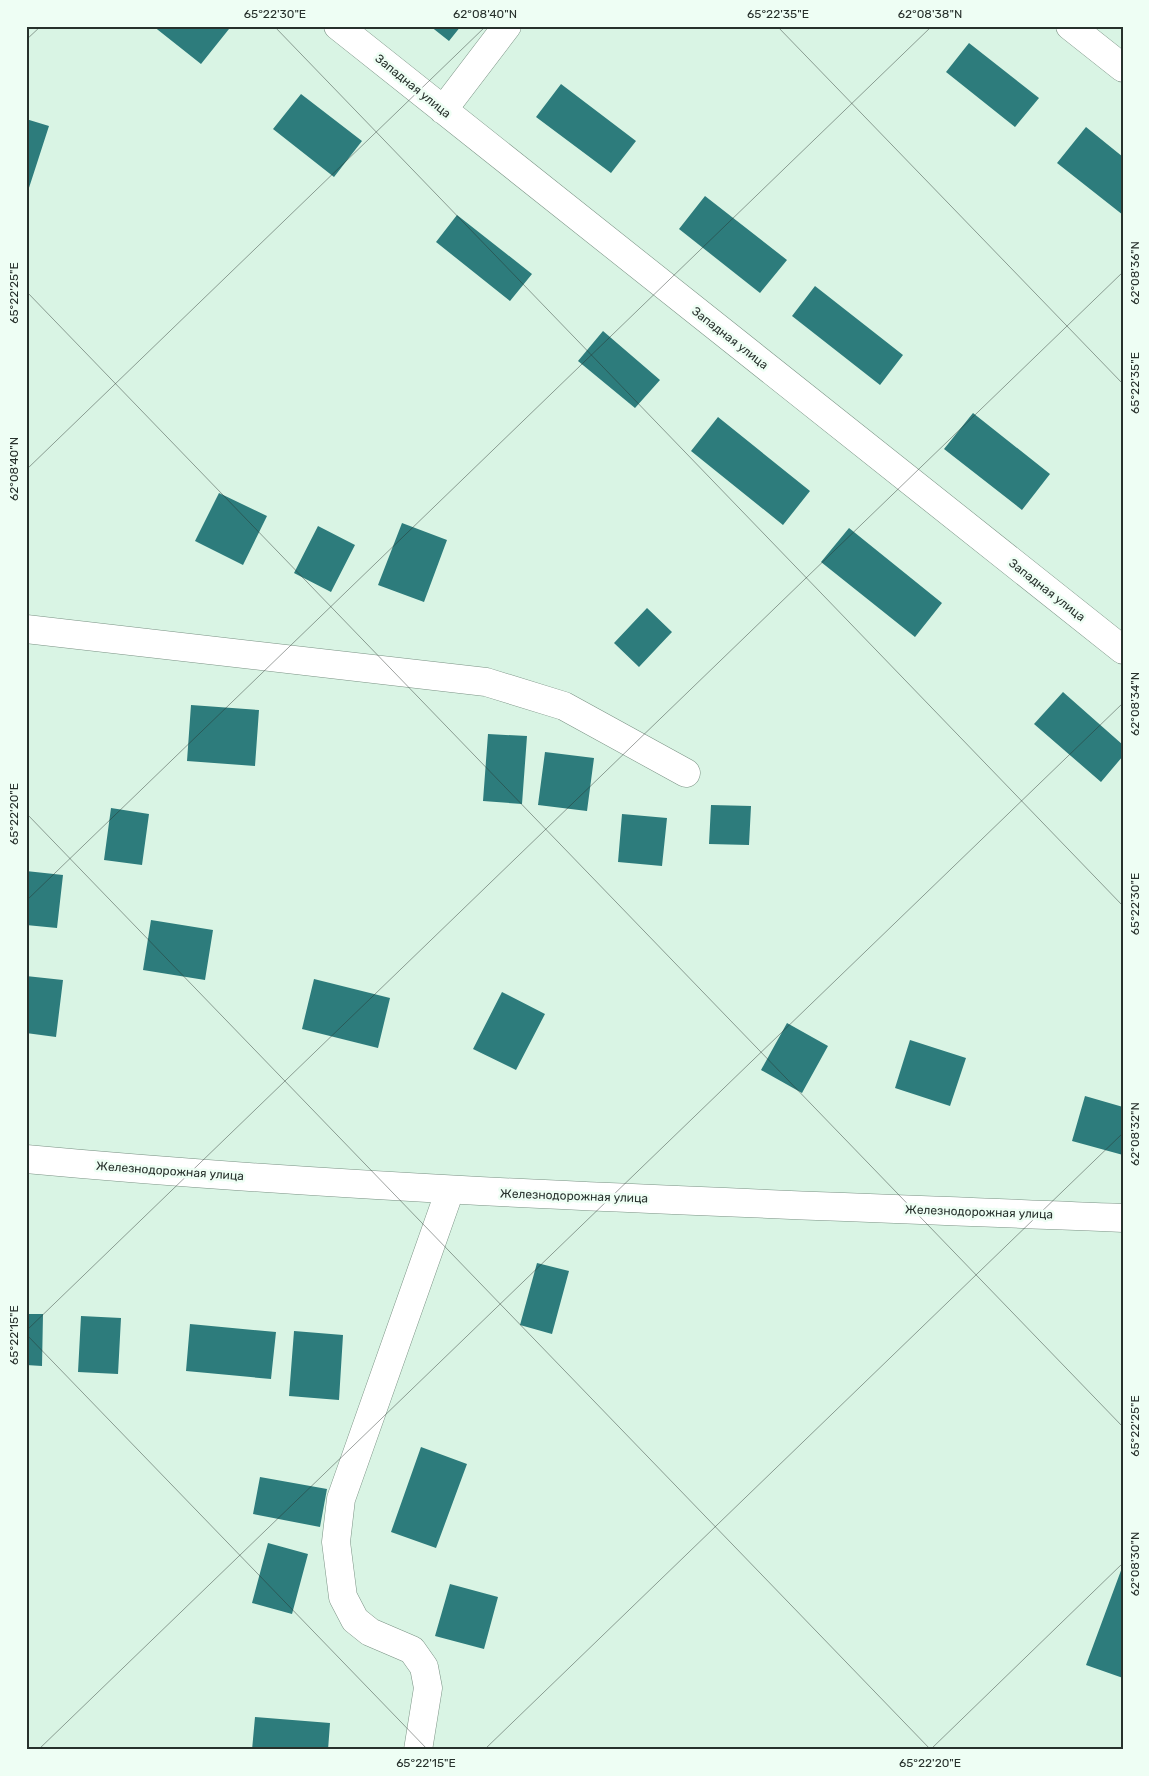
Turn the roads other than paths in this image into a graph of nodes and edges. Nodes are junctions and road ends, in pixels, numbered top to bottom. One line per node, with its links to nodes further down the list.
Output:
1 (338, 26): 5 (street, Западная улица)
2 (507, 26): 5 (street)
3 (1070, 26): 4 (street)
4 (1123, 68)
5 (443, 110): 7 (street, Западная улица)
6 (26, 629): 8 (street)
7 (1123, 650)
8 (686, 773)
9 (26, 1159): 10 (street, Железнодорожная улица)
10 (450, 1190): 11 (street, Железнодорожная улица); 12 (street)
11 (1123, 1218)
12 (418, 1750)

